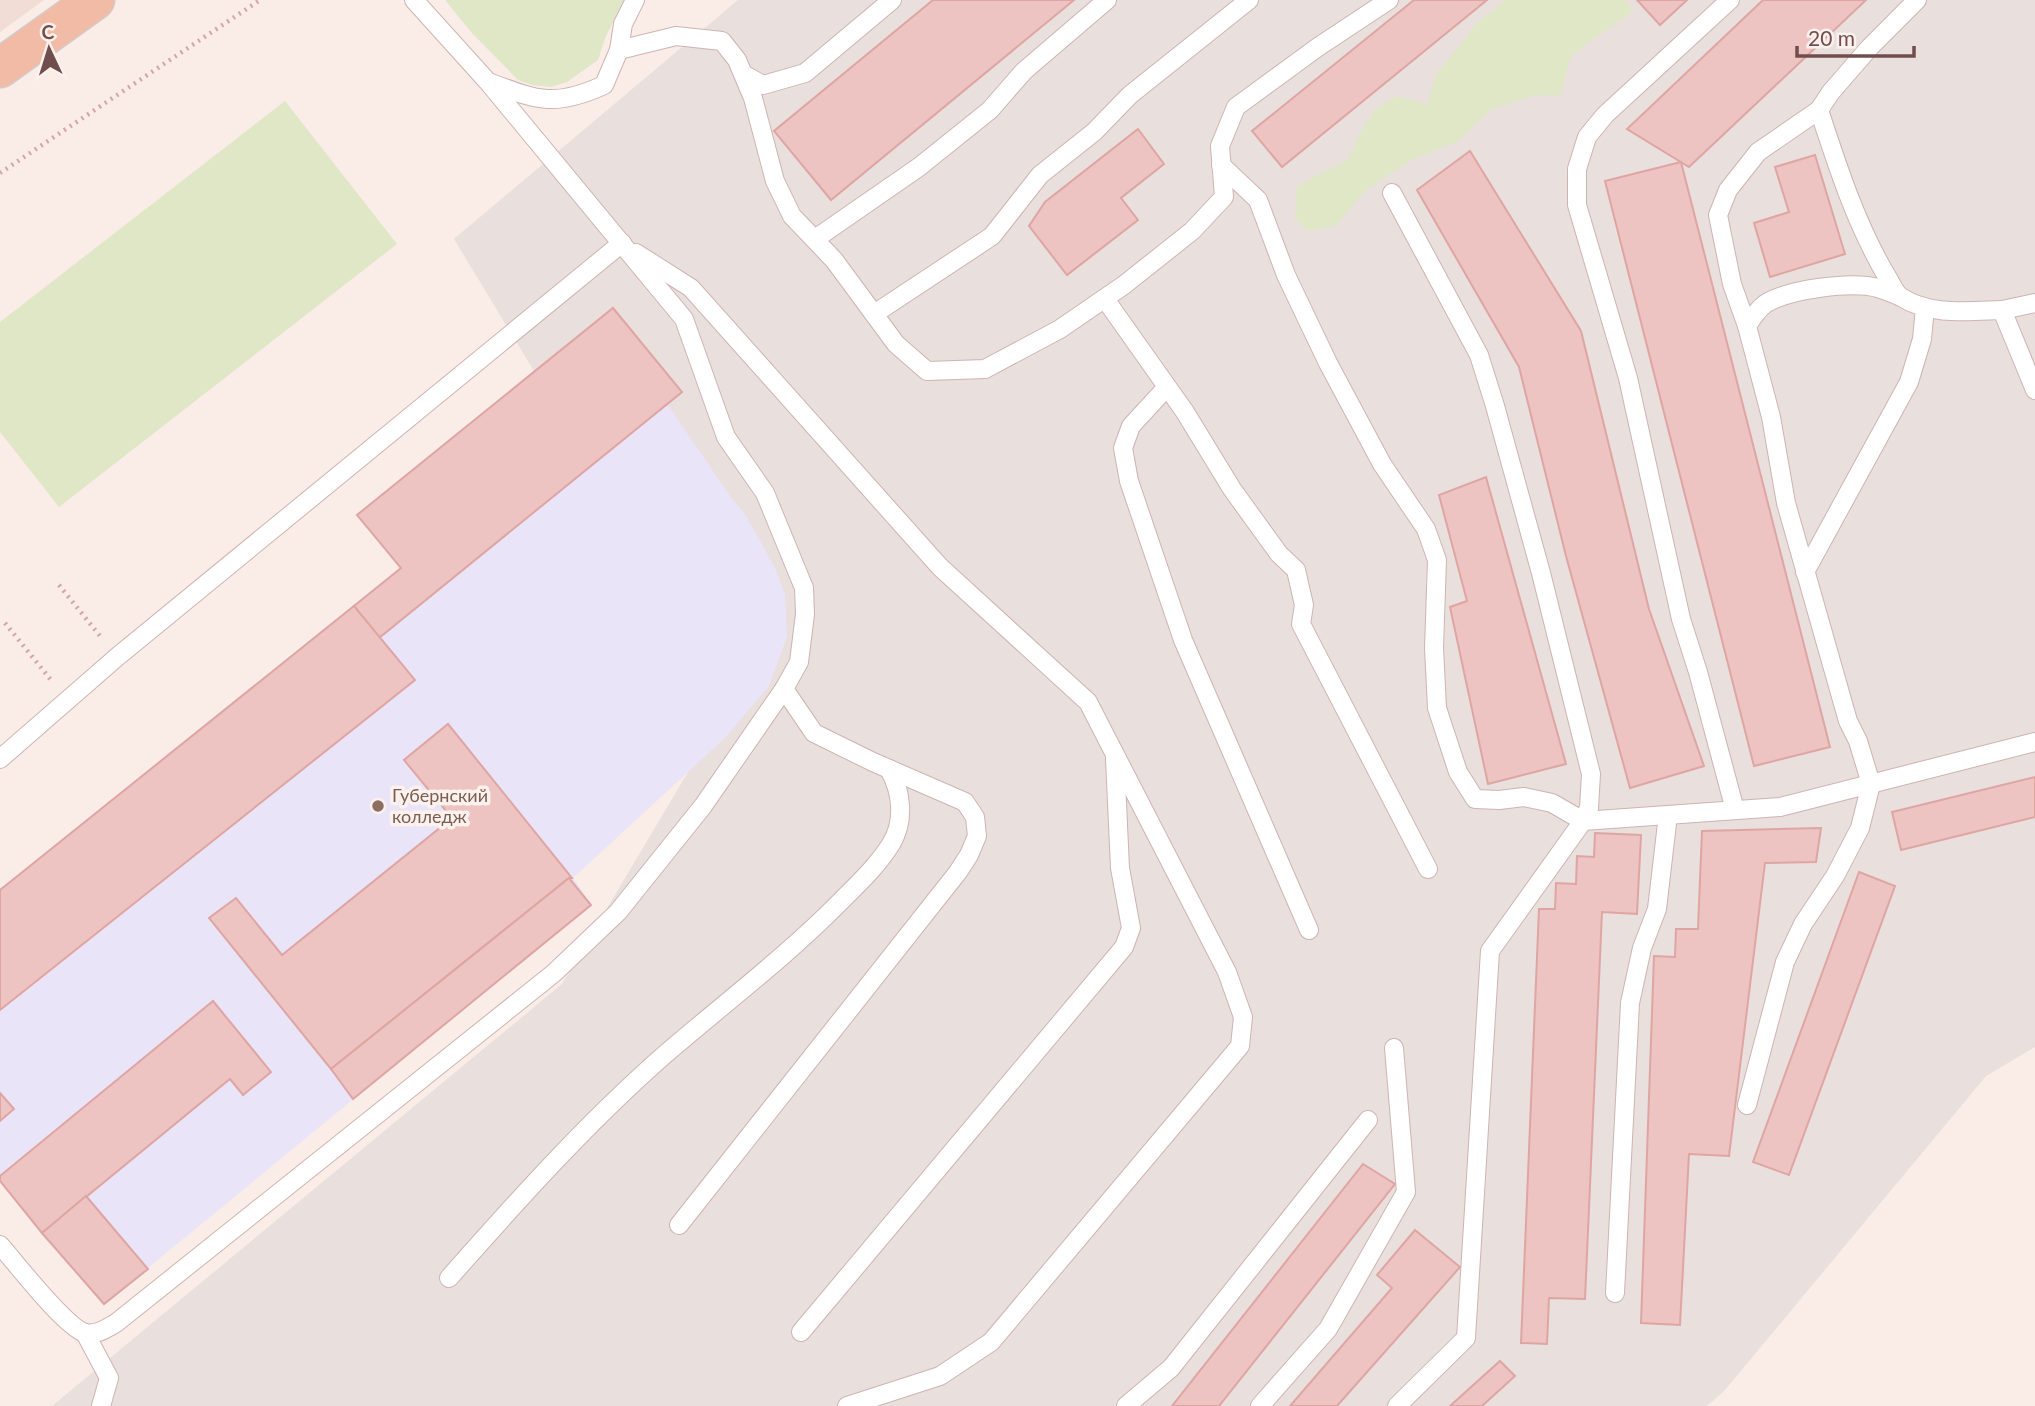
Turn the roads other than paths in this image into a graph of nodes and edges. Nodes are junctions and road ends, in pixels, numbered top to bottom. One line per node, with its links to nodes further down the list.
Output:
1 (95, 0): 11 (main road)
2 (414, 0): 13 (lane)
3 (635, 0): 10 (lane)
4 (892, 0): 12 (lane)
5 (1107, 0): 17 (lane)
6 (1249, 0): 24 (lane)
7 (1389, 0): 15 (lane)
8 (1730, 0): 35 (lane)
9 (1917, 0): 14 (lane)
10 (619, 50): 12 (lane); 13 (lane)
11 (0, 68)
12 (743, 74): 17 (lane)
13 (488, 82): 18 (lane)
14 (1819, 110): 19 (lane); 25 (lane)
15 (1221, 165): 20 (lane); 37 (lane)
16 (1392, 193): 37 (lane)
17 (815, 239): 24 (lane)
18 (622, 243): 29 (lane); 31 (lane); 32 (lane)
19 (1899, 296): 22 (lane); 25 (lane)
20 (1105, 299): 24 (lane); 26 (lane)
21 (2035, 303): 23 (lane)
22 (1925, 308): 23 (lane); 28 (lane)
23 (2002, 310): 27 (lane)
24 (874, 314)
25 (1748, 326): 28 (lane)
26 (1167, 387): 38 (lane); 39 (lane)
27 (2035, 390)
28 (1805, 572): 34 (lane)
29 (784, 689): 33 (lane); 48 (lane)
30 (2035, 742): 34 (lane)
31 (1115, 754): 47 (lane); 50 (lane)
32 (0, 759)
33 (889, 769): 43 (lane); 45 (lane)
34 (1871, 784): 35 (lane); 41 (lane)
35 (1735, 810): 36 (lane)
36 (1668, 815): 37 (lane); 46 (lane)
37 (1583, 821): 53 (lane)
38 (1428, 869)
39 (1309, 930)
40 (1394, 1048): 52 (lane)
41 (1746, 1105)
42 (1368, 1120): 51 (lane)
43 (679, 1225)
44 (0, 1245): 48 (lane)
45 (449, 1278)
46 (1615, 1293)
47 (800, 1332)
48 (85, 1333): 49 (lane)
49 (101, 1406)
50 (847, 1406)
51 (1126, 1406)
52 (1261, 1406)
53 (1397, 1406)

